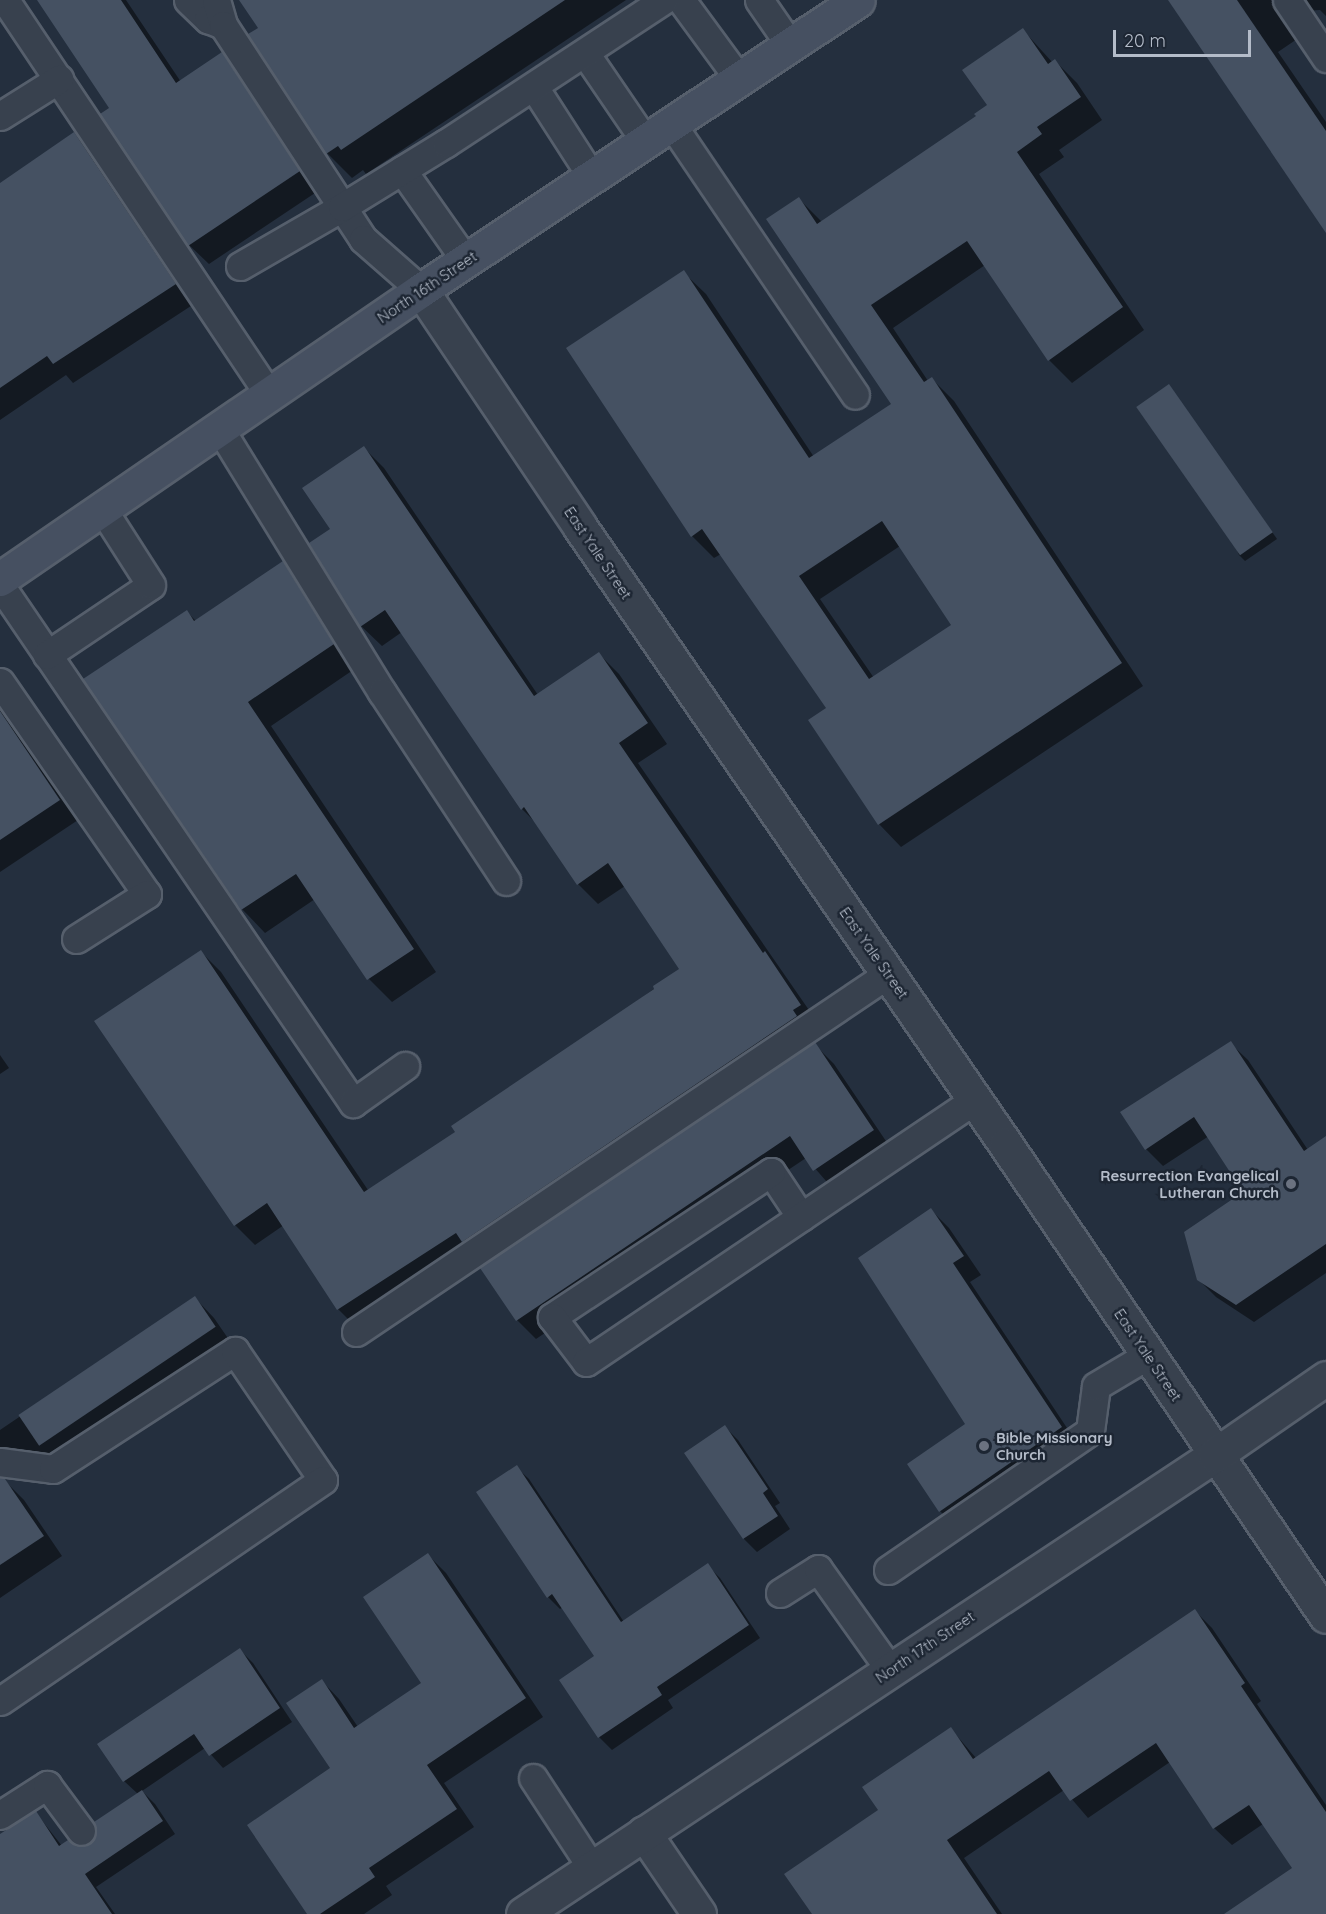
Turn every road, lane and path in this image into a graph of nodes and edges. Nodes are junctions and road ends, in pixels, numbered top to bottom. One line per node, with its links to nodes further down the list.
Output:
1 (5, 0): 13 (lane)
2 (188, 0): 9 (lane)
3 (216, 0): 9 (lane)
4 (664, 0): 11 (lane)
5 (681, 0): 14 (lane)
6 (759, 0): 10 (lane)
7 (858, 0): 10 (main road, North 16th Street)
8 (1287, 0): 12 (lane)
9 (224, 25): 21 (lane)
10 (790, 45): 14 (main road, North 16th Street)
11 (585, 53): 15 (lane); 18 (lane)
12 (1326, 58)
13 (59, 79): 16 (lane); 26 (lane)
14 (739, 79): 17 (main road, North 16th Street)
15 (534, 87): 19 (lane); 20 (lane)
16 (0, 116)
17 (671, 123): 18 (main road, North 16th Street); 25 (lane)
18 (645, 141): 20 (main road, North 16th Street)
19 (402, 170): 21 (lane); 22 (lane)
20 (592, 177): 22 (main road, North 16th Street)
21 (342, 207): 23 (lane); 24 (lane)
22 (466, 261): 24 (main road, North 16th Street)
23 (240, 266)
24 (421, 290): 26 (main road, North 16th Street); 35 (street, East Yale Street)
25 (855, 394)
26 (269, 395): 27 (main road, North 16th Street)
27 (220, 429): 28 (main road, North 16th Street); 33 (lane)
28 (103, 510): 29 (main road, North 16th Street); 31 (lane)
29 (0, 579)
30 (0, 585): 31 (lane)
31 (47, 655): 36 (lane)
32 (0, 682): 34 (lane)
33 (506, 881)
34 (76, 939)
35 (888, 974): 37 (street, East Yale Street); 39 (lane)
36 (405, 1066)
37 (975, 1100): 38 (lane); 40 (street, East Yale Street)
38 (801, 1217): 38 (lane)
39 (356, 1332)
40 (1148, 1354): 42 (street, East Yale Street); 44 (lane)
41 (1326, 1378): 42 (street, North 17th Street)
42 (1215, 1455): 46 (street, East Yale Street); 47 (street, North 17th Street)
43 (0, 1462): 48 (lane)
44 (888, 1570)
45 (780, 1593): 47 (lane)
46 (1326, 1616)
47 (890, 1670): 52 (street, North 17th Street)
48 (0, 1701)
49 (533, 1778): 53 (lane)
50 (0, 1815): 51 (lane)
51 (81, 1831)
52 (644, 1833): 53 (street, North 17th Street); 55 (street)
53 (592, 1868): 54 (street, North 17th Street)
54 (523, 1914)
55 (699, 1914)

